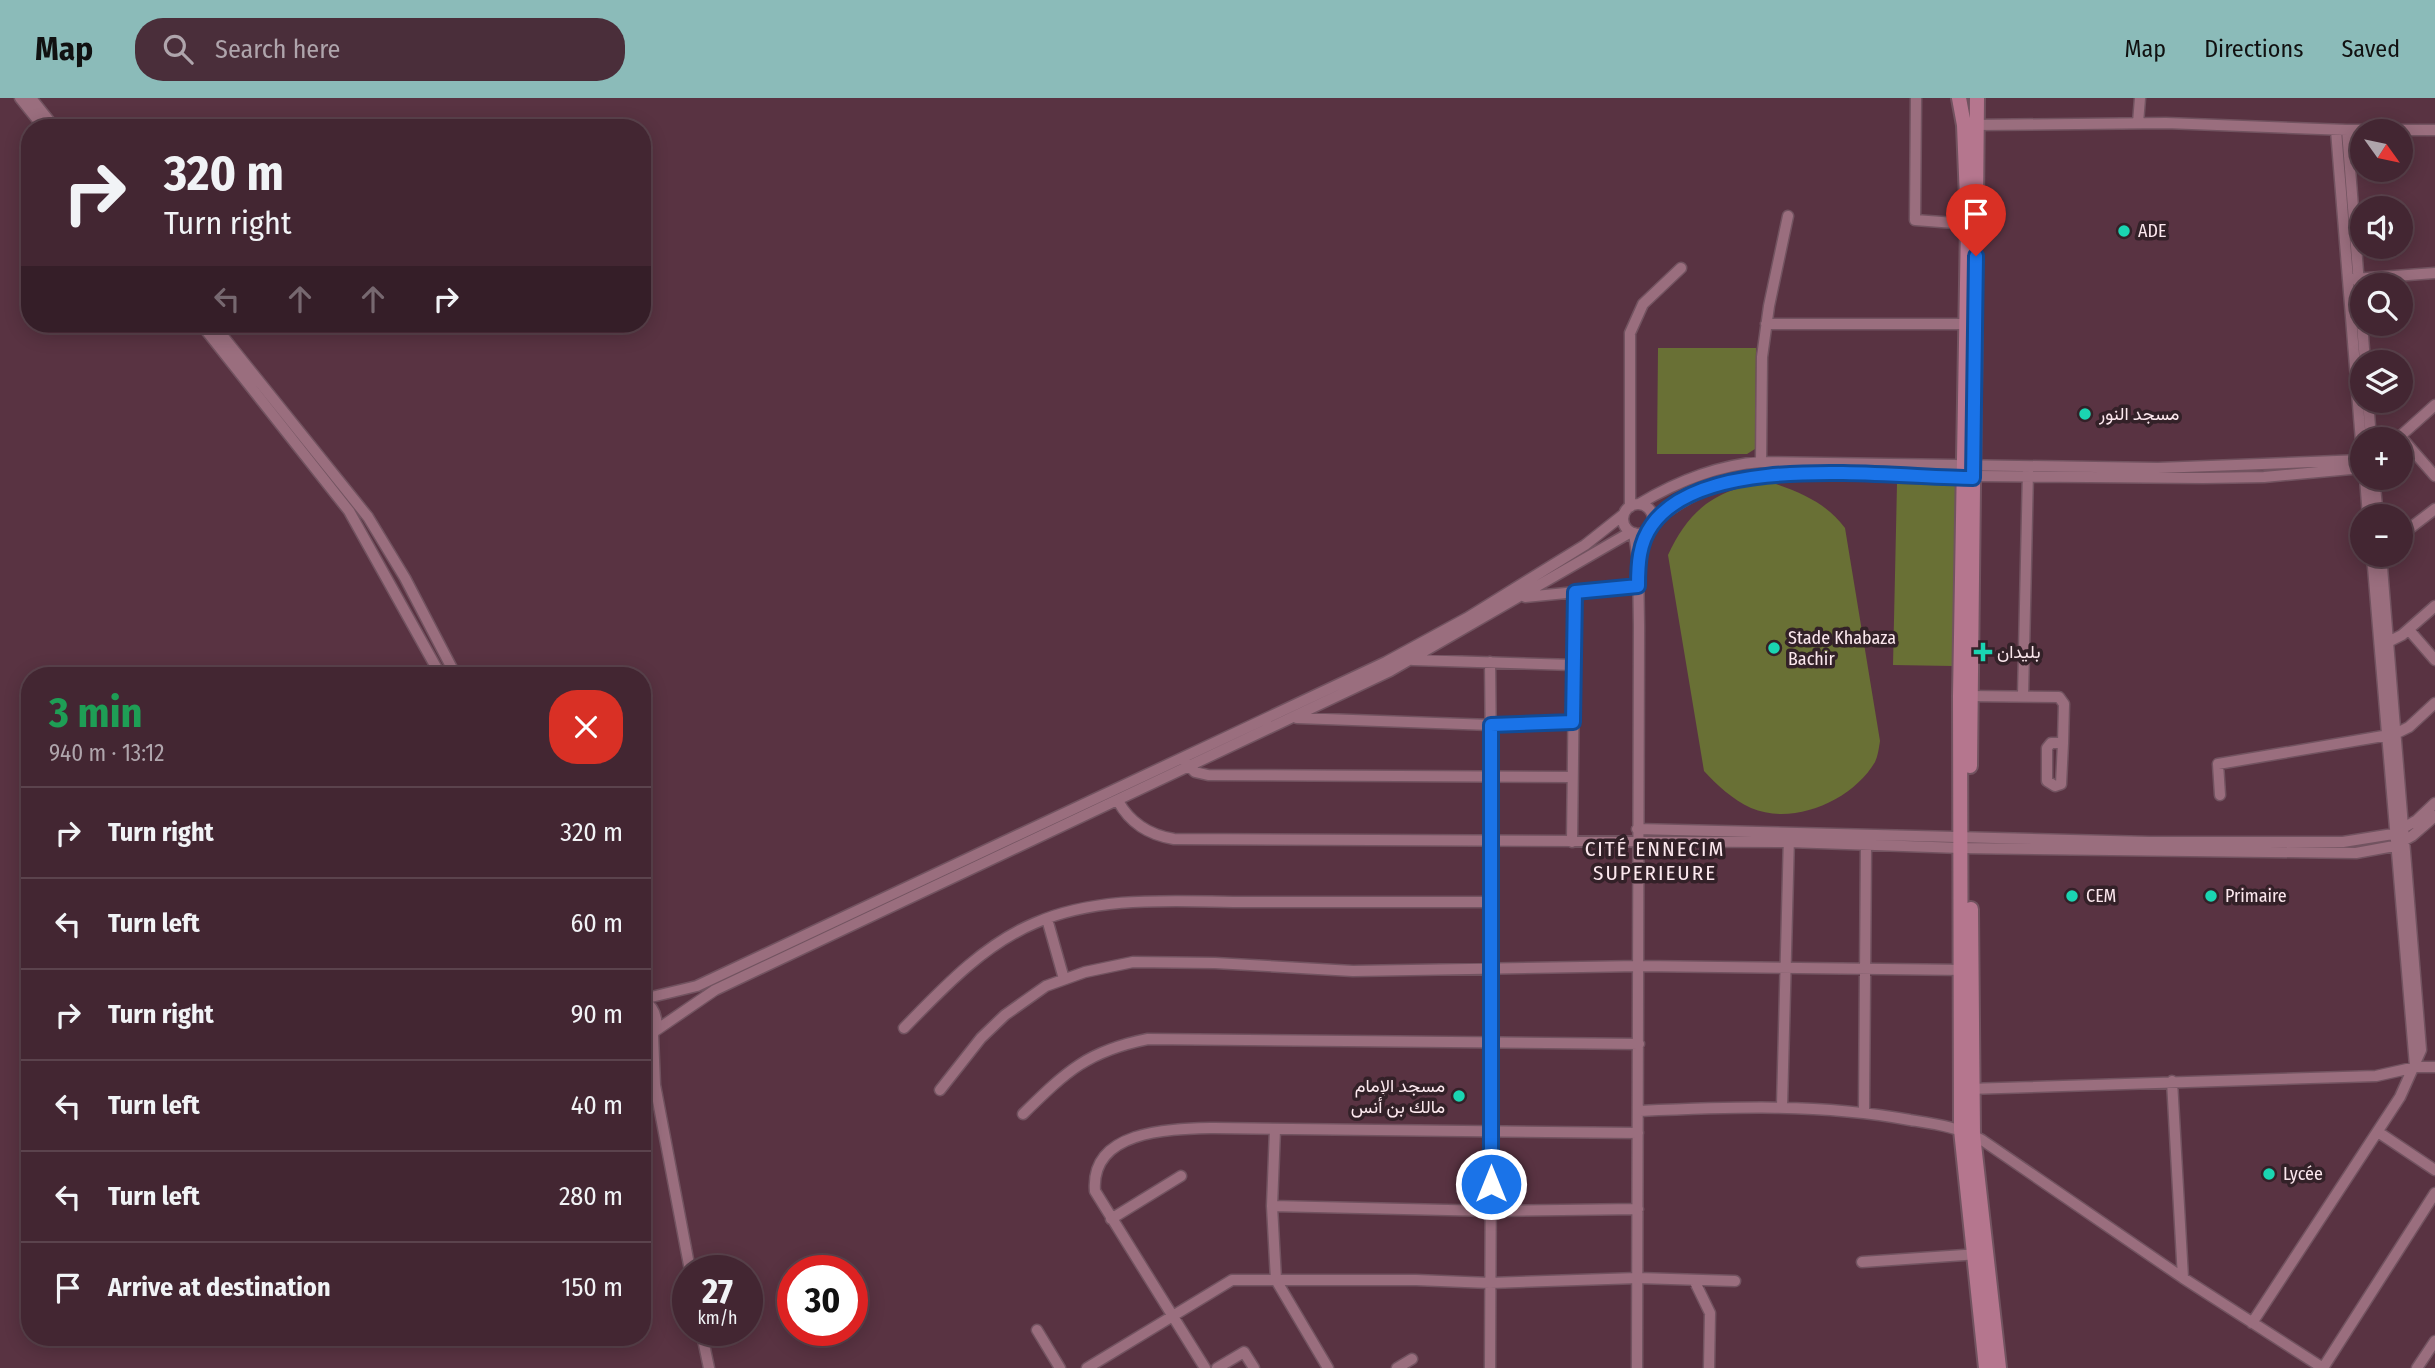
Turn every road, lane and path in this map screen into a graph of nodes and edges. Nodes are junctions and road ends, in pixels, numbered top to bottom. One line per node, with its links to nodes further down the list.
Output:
1 (20, 98): 7 (street)
2 (31, 98): 8 (street)
3 (1916, 98): 14 (street)
4 (1959, 98): 10 (street)
5 (1977, 98): 10 (street)
6 (2140, 98): 9 (street)
7 (37, 119)
8 (48, 119)
9 (2138, 123): 10 (street); 11 (street)
10 (1971, 125): 14 (street); 32 (street)
11 (2342, 130): 12 (street); 16 (street)
12 (2435, 130)
13 (1788, 216): 19 (street)
14 (1968, 223): 20 (street)
15 (1681, 268): 37 (street)
16 (2352, 273)
17 (2435, 273): 18 (street)
18 (2413, 275)
19 (1766, 324): 20 (street); 29 (street)
20 (1965, 324): 32 (street)
21 (208, 333): 46 (street)
22 (220, 333): 42 (street)
23 (2355, 336): 25 (street)
24 (2435, 405): 26 (street)
25 (2360, 427)
26 (2410, 427)
27 (2413, 453): 35 (street)
28 (2350, 461): 30 (street)
29 (1761, 462): 32 (street); 37 (street)
30 (2263, 465): 34 (street); 36 (street)
31 (2350, 469): 36 (street)
32 (1968, 472): 33 (street); 39 (street); 61 (street)
33 (2027, 472): 34 (street); 62 (street)
34 (2158, 473): 36 (street)
35 (2435, 476)
36 (2264, 477)
37 (1631, 508): 39 (street); 41 (street); 69 (street)
38 (2435, 509): 40 (street)
39 (1650, 526): 41 (street); 43 (street)
40 (2413, 526)
41 (1633, 533): 43 (street); 51 (street)
42 (395, 560): 46 (street); 47 (street)
43 (1638, 561): 49 (street)
44 (2374, 567): 54 (street)
45 (2381, 567): 54 (street)
46 (382, 570): 48 (street)
47 (405, 578): 48 (street); 60 (street)
48 (389, 585): 59 (street)
49 (1638, 586): 50 (street); 76 (street)
50 (1575, 592): 51 (street); 58 (street)
51 (1521, 597): 55 (street)
52 (2435, 606): 53 (street)
53 (2409, 631): 54 (street); 56 (street)
54 (2384, 643): 67 (street)
55 (1412, 660): 57 (street); 64 (street)
56 (2435, 660)
57 (1490, 662): 58 (street); 66 (street)
58 (1574, 665): 65 (street)
59 (436, 667)
60 (451, 667)
61 (1965, 696): 62 (street); 82 (street)
62 (2023, 696): 68 (street)
63 (2435, 703): 67 (street)
64 (1293, 718): 66 (street); 69 (street)
65 (1573, 722): 66 (street); 70 (street)
66 (1491, 725): 71 (street)
67 (2390, 735): 72 (street); 77 (street)
68 (2063, 743)
69 (1186, 762): 71 (street); 73 (street); 93 (street)
70 (1572, 777): 71 (street); 81 (street)
71 (1491, 778): 79 (street)
72 (2220, 796)
73 (1118, 801): 79 (street); 96 (street)
74 (2435, 803): 77 (street)
75 (2435, 816): 83 (street)
76 (1637, 829): 78 (street); 80 (street)
77 (2398, 832): 82 (street); 83 (street)
78 (1789, 837): 80 (street); 82 (street); 84 (street); 88 (street)
79 (1492, 841): 81 (street); 85 (street)
80 (1637, 841): 81 (street); 87 (street)
81 (1572, 842)
82 (1966, 842): 83 (street); 84 (street); 91 (street)
83 (2399, 844): 100 (street)
84 (1866, 845): 90 (street)
85 (1493, 902): 86 (street); 89 (street)
86 (1047, 919): 92 (street); 95 (street)
87 (1639, 966): 88 (street); 89 (street); 99 (street)
88 (1785, 966): 90 (street); 107 (street)
89 (1491, 967): 92 (street); 98 (street)
90 (1866, 970): 91 (street); 109 (street)
91 (1966, 970): 105 (street)
92 (1064, 979): 106 (street)
93 (651, 997)
94 (651, 1008): 96 (street)
95 (904, 1028)
96 (654, 1033): 97 (street); 104 (street)
97 (651, 1036)
98 (1489, 1042): 99 (street); 110 (street); 112 (street)
99 (1639, 1044): 108 (street)
100 (2416, 1067): 101 (street); 103 (street); 114 (street)
101 (2435, 1067)
102 (651, 1080): 104 (street)
103 (2172, 1081): 105 (street); 127 (street)
104 (654, 1085): 124 (street)
105 (1967, 1089): 113 (street)
106 (940, 1090)
107 (1782, 1106): 108 (street); 109 (street)
108 (1638, 1111): 115 (street)
109 (1864, 1111): 113 (street)
110 (1023, 1115)
111 (1275, 1129): 112 (street); 119 (street); 122 (street)
112 (1492, 1131): 115 (street); 121 (street)
113 (1967, 1132): 123 (street); 127 (street)
114 (2378, 1132): 116 (street); 133 (street)
115 (1638, 1133): 120 (street)
116 (2435, 1170)
117 (1181, 1176): 122 (street)
118 (2435, 1193): 150 (street)
119 (1272, 1206): 121 (street); 128 (street)
120 (1637, 1209): 121 (street); 126 (street)
121 (1491, 1210): 131 (street)
122 (1111, 1219): 132 (street)
123 (1980, 1254): 125 (street); 138 (street)
124 (687, 1255)
125 (1862, 1262)
126 (1638, 1278): 129 (street); 131 (street); 148 (street)
127 (2183, 1278): 133 (street)
128 (1276, 1280): 131 (street); 132 (street); 145 (street)
129 (1694, 1280): 130 (street); 149 (street)
130 (1735, 1281)
131 (1490, 1283): 147 (street)
132 (1172, 1317): 141 (street); 142 (street)
133 (2252, 1323): 150 (street)
134 (1037, 1330): 140 (street)
135 (2435, 1341): 151 (street)
136 (704, 1346): 139 (street)
137 (1412, 1359): 146 (street)
138 (1992, 1365)
139 (709, 1368)
140 (1060, 1368)
141 (1087, 1368)
142 (1205, 1368)
143 (1217, 1368): 144 (street)
144 (1254, 1368)
145 (1328, 1368)
146 (1397, 1368)
147 (1490, 1368)
148 (1637, 1368)
149 (1709, 1368)
150 (2323, 1368)
151 (2417, 1368)

